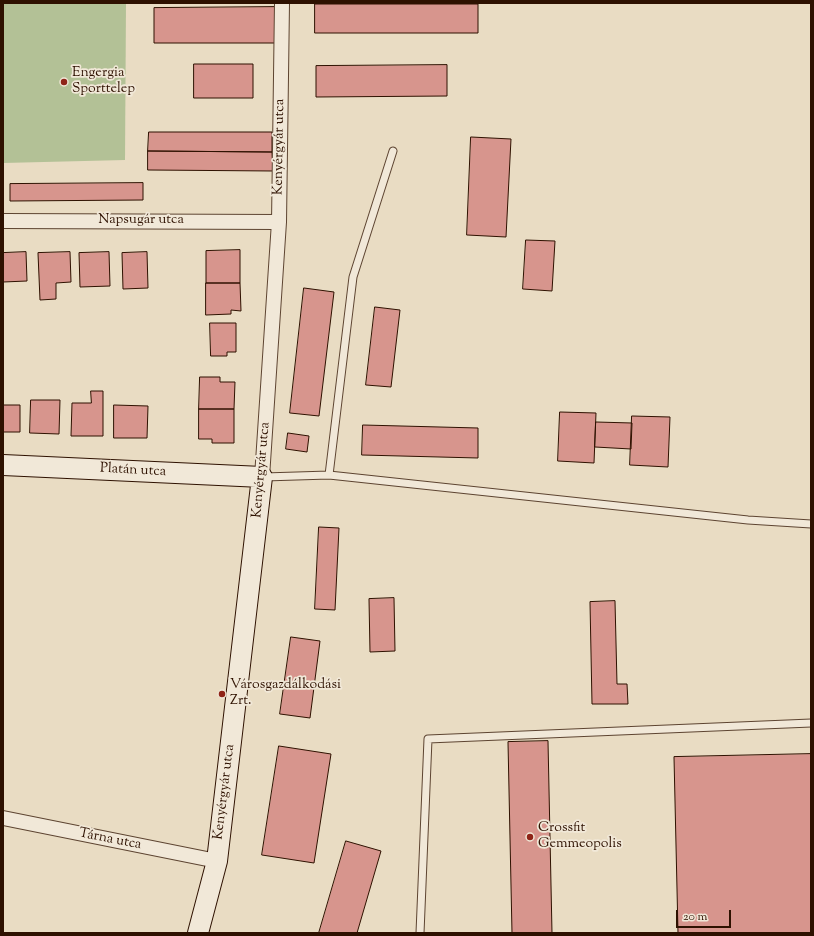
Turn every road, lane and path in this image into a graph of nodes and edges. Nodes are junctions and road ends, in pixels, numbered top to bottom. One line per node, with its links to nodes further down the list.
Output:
1 (282, 3): 4 (street, Kenyérgyár utca)
2 (393, 151): 6 (lane)
3 (3, 221): 4 (street, Napsugár utca)
4 (279, 222): 7 (street, Kenyérgyár utca)
5 (3, 465): 7 (street, Platán utca)
6 (329, 476): 7 (lane); 8 (lane)
7 (262, 477): 11 (street, Kenyérgyár utca)
8 (811, 524)
9 (811, 723): 13 (lane)
10 (3, 818): 11 (street, Tárna utca)
11 (217, 861): 12 (street, Kenyérgyár utca)
12 (198, 933)
13 (420, 933)

